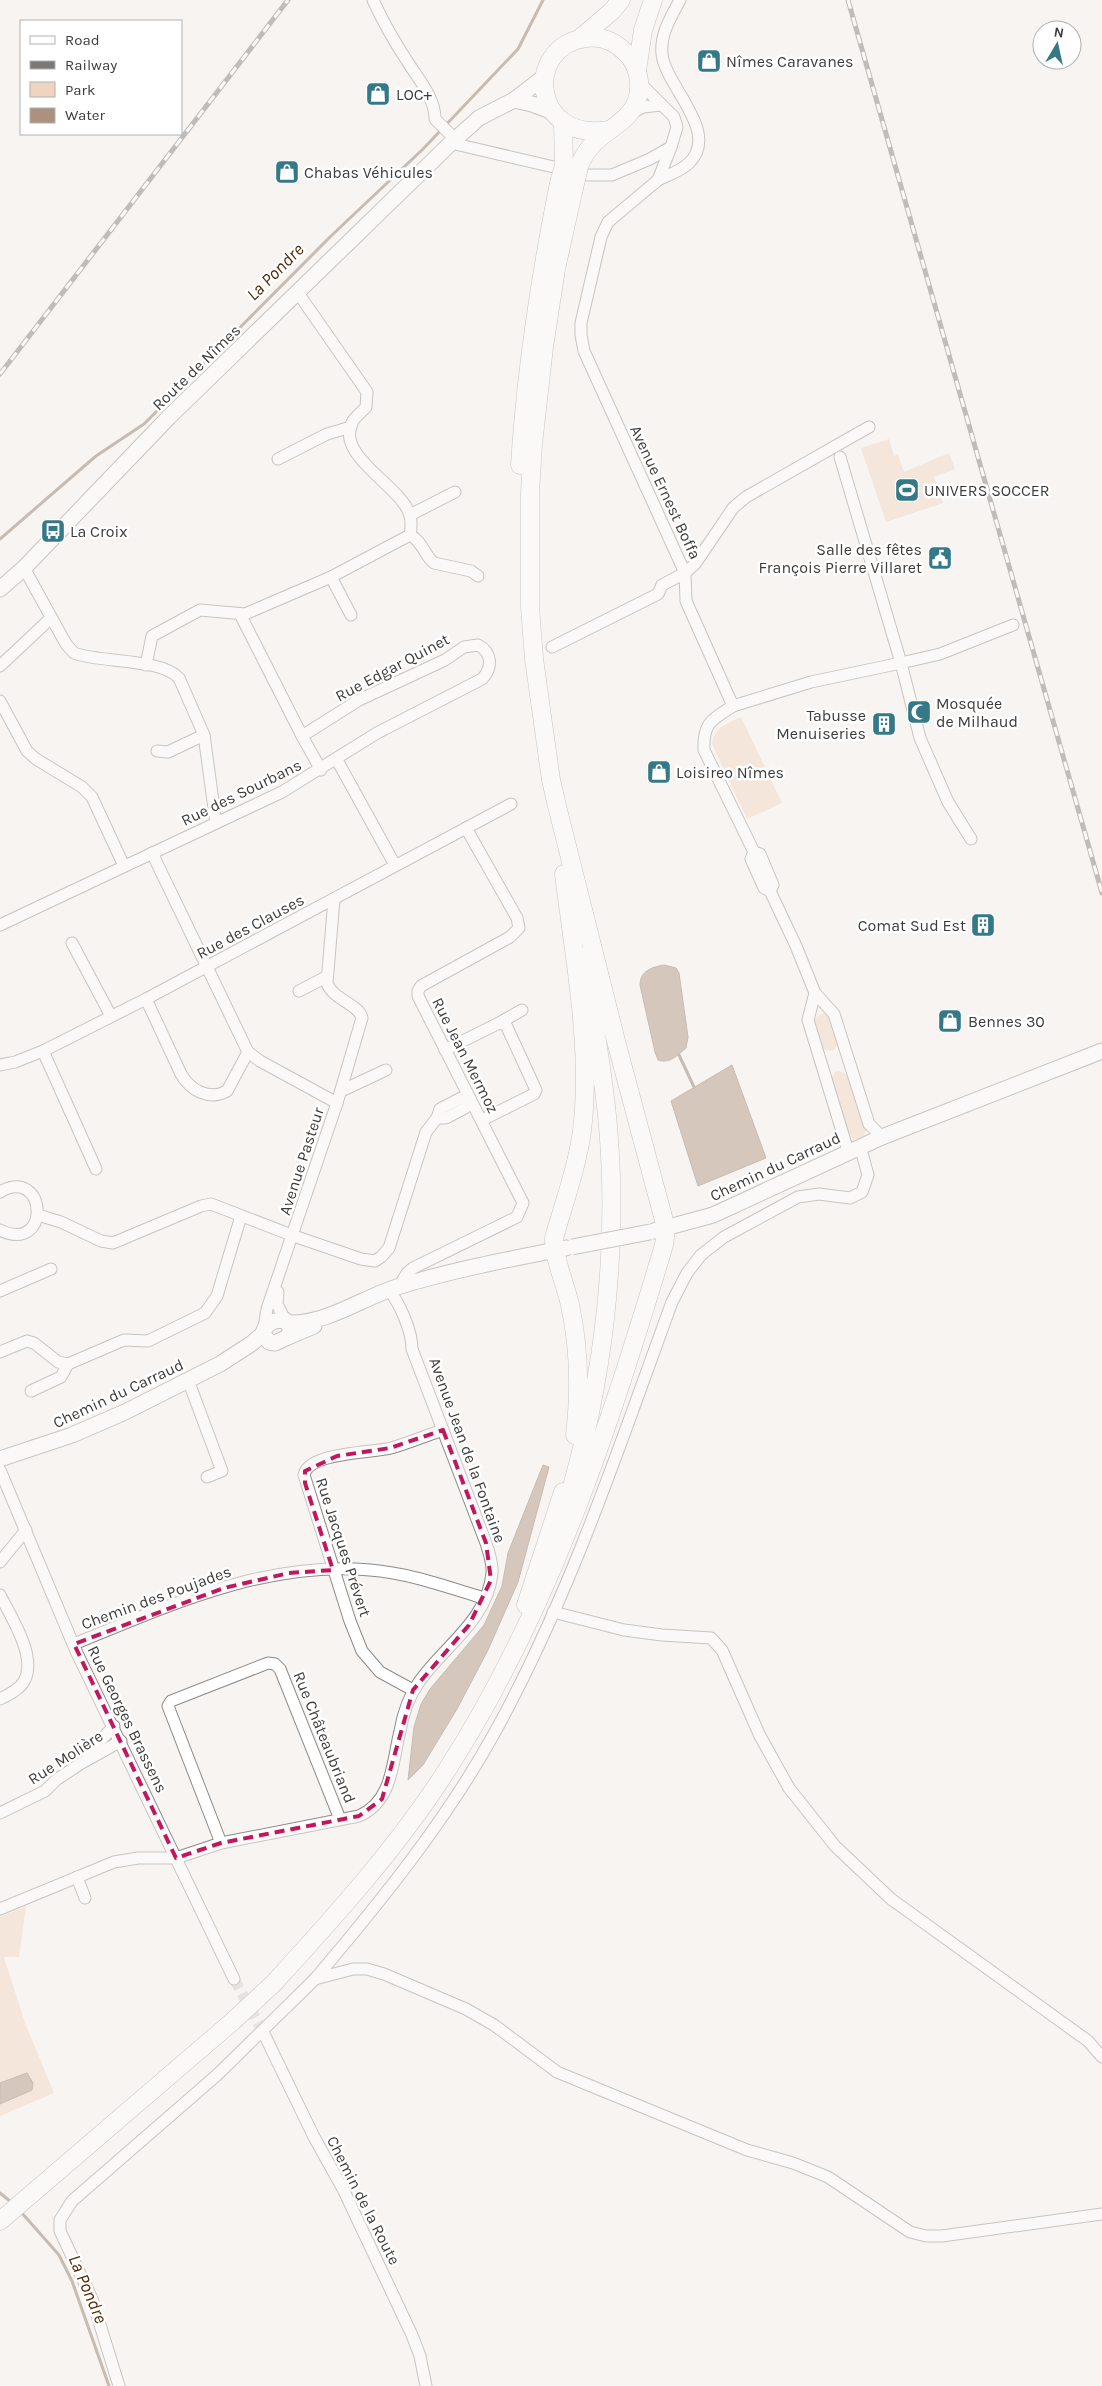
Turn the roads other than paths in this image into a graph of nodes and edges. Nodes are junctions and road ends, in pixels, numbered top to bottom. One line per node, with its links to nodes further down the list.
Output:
1 (373, 0): 15 (street)
2 (621, 0): 5 (main road)
3 (653, 0): 7 (main road)
4 (680, 0): 11 (street)
5 (578, 39): 6 (main road); 7 (main road)
6 (544, 77): 8 (street, Route de Nîmes); 12 (main road)
7 (638, 77): 9 (street); 10 (main road)
8 (514, 100): 12 (street); 15 (street, Route de Nîmes)
9 (661, 105): 10 (street); 13 (street)
10 (630, 114): 14 (main road)
11 (692, 116): 13 (street); 18 (street)
12 (558, 118): 14 (main road); 17 (main road)
13 (677, 123): 16 (street, Avenue Ernest Boffa)
14 (608, 130): 17 (main road)
15 (452, 138): 16 (street); 19 (street, Route de Nîmes)
16 (671, 147): 18 (street, Avenue Ernest Boffa)
17 (571, 166): 49 (main road, bridge)
18 (658, 180): 28 (street, Avenue Ernest Boffa)
19 (298, 293): 20 (street); 27 (street, Route de Nîmes)
20 (350, 427): 23 (street); 25 (street)
21 (868, 427): 28 (street)
22 (840, 457): 37 (street)
23 (278, 459)
24 (455, 492): 25 (street)
25 (410, 515): 26 (street)
26 (410, 536): 29 (street); 30 (street)
27 (24, 568): 31 (street, Route de Nîmes); 34 (street)
28 (685, 573): 36 (street); 42 (street, Avenue Ernest Boffa)
29 (478, 576)
30 (331, 577): 32 (street); 33 (street)
31 (0, 589)
32 (240, 614): 38 (street); 44 (street)
33 (351, 615)
34 (51, 618): 38 (street); 39 (street)
35 (1013, 626): 37 (street)
36 (552, 647)
37 (901, 663): 42 (street); 52 (street)
38 (146, 665): 43 (street)
39 (0, 666)
40 (488, 673): 44 (street, Rue Edgar Quinet); 46 (street, Rue des Sourbans)
41 (0, 701): 55 (street)
42 (734, 706): 62 (street)
43 (204, 735): 45 (street); 50 (street)
44 (302, 736): 47 (street)
45 (157, 751)
46 (337, 760): 47 (street, Rue des Sourbans); 54 (street)
47 (321, 770): 50 (street, Rue des Sourbans)
48 (511, 804): 51 (street, Rue des Clauses)
49 (557, 806): 84 (main road); 86 (main road); 107 (main road)
50 (216, 823): 53 (street, Rue des Sourbans)
51 (466, 828): 54 (street, Rue des Clauses); 67 (street, Rue Jean Mermoz)
52 (971, 839)
53 (152, 853): 55 (street, Rue des Sourbans); 59 (street)
54 (394, 865): 56 (street, Rue des Clauses)
55 (124, 866): 57 (street, Rue des Sourbans)
56 (334, 899): 59 (street, Rue des Clauses); 60 (street)
57 (0, 925)
58 (72, 943): 65 (street)
59 (207, 968): 63 (street, Rue des Clauses); 70 (street)
60 (326, 977): 61 (street); 73 (street)
61 (299, 991)
62 (814, 993): 77 (street); 78 (street)
63 (146, 999): 65 (street, Rue des Clauses); 70 (street)
64 (522, 1010): 66 (street)
65 (111, 1016): 68 (street, Rue des Clauses)
66 (499, 1023): 67 (street); 76 (street)
67 (445, 1050): 74 (street, Rue Jean Mermoz)
68 (43, 1051): 71 (street, Rue des Clauses); 79 (street)
69 (1102, 1051): 77 (street, Chemin du Carraud)
70 (248, 1052): 75 (street, Avenue Pasteur)
71 (0, 1064)
72 (386, 1070): 73 (street)
73 (341, 1091): 75 (street)
74 (469, 1100): 76 (street, Rue Jean Mermoz); 85 (street)
75 (338, 1103): 85 (street, Avenue Pasteur)
76 (482, 1120): 89 (street, Rue Jean Mermoz)
77 (882, 1137): 78 (street, Chemin du Carraud)
78 (854, 1148): 84 (street, Chemin du Carraud); 105 (street)
79 (96, 1169)
80 (0, 1192): 81 (street)
81 (38, 1215): 82 (street); 83 (street)
82 (241, 1216): 85 (street); 93 (street)
83 (0, 1230)
84 (658, 1230): 86 (street, Chemin du Carraud, bridge); 107 (main road)
85 (294, 1236): 88 (street, Avenue Pasteur)
86 (554, 1251): 89 (street, Chemin du Carraud); 107 (main road)
87 (51, 1269): 90 (street)
88 (279, 1280): 91 (street, Avenue Pasteur); 91 (street, Avenue Pasteur)
89 (394, 1288): 91 (street, Chemin du Carraud); 96 (street, Avenue Jean de la Fontaine)
90 (0, 1291)
91 (277, 1331): 94 (street, Chemin du Carraud)
92 (0, 1352): 93 (street)
93 (68, 1364): 95 (street)
94 (188, 1380): 97 (street, Chemin du Carraud); 99 (street)
95 (31, 1391)
96 (443, 1430): 102 (street, Rue Jacques Prévert); 104 (street, Avenue Jean de la Fontaine)
97 (0, 1459)
98 (0, 1470): 100 (street, Rue Georges Brassens)
99 (207, 1477)
100 (26, 1530): 101 (street); 106 (street, Rue Georges Brassens)
101 (0, 1562)
102 (333, 1570): 104 (street, Chemin des Poujades); 106 (street, Chemin des Poujades); 108 (street, Rue Jacques Prévert)
103 (0, 1595): 109 (street)
104 (484, 1598): 108 (street, Avenue Jean de la Fontaine)
105 (553, 1612): 121 (street); 123 (street)
106 (74, 1644): 110 (street, Rue Georges Brassens)
107 (501, 1674): 125 (main road, bridge)
108 (413, 1690): 114 (street, Avenue Jean de la Fontaine)
109 (0, 1699)
110 (114, 1726): 111 (street, Rue Georges Brassens); 112 (street)
111 (121, 1741): 112 (street, Rue Molière); 116 (street, Rue Georges Brassens)
112 (84, 1761): 113 (street, Rue Molière)
113 (0, 1812)
114 (340, 1819): 115 (street, Avenue Jean de la Fontaine); 115 (street, Rue Châteaubriand)
115 (221, 1843): 116 (street, Avenue Jean de la Fontaine)
116 (176, 1858): 117 (street, Avenue Jean de la Fontaine); 120 (street, Rue Georges Brassens)
117 (77, 1877): 118 (street); 119 (street, Avenue Jean de la Fontaine)
118 (85, 1898)
119 (0, 1909)
120 (234, 1978)
121 (315, 1979): 122 (street); 124 (street)
122 (263, 2032): 126 (street); 127 (street, Chemin de la Route)
123 (1102, 2057)
124 (1102, 2214)
125 (2, 2220)
126 (119, 2386)
127 (426, 2386)

